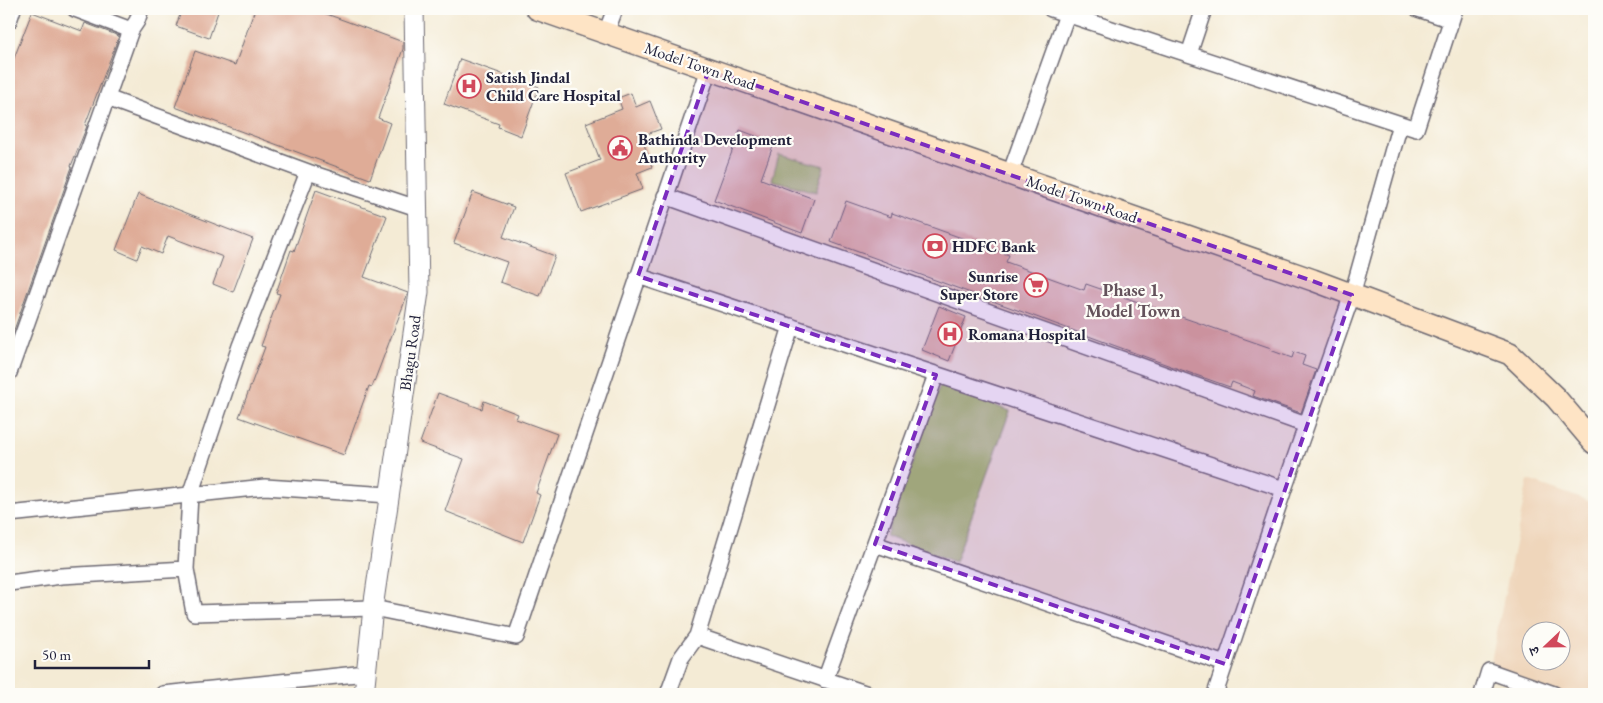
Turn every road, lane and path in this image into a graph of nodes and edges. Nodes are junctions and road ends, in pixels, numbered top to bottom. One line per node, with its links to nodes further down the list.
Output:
1 (13, 9): 12 (street)
2 (75, 9): 13 (street)
3 (141, 9): 13 (street)
4 (414, 9): 22 (street, Bhagu Road)
5 (538, 9): 14 (main road, Model Town Road)
6 (615, 9): 14 (street)
7 (1051, 9): 10 (street)
8 (1204, 9): 15 (street)
9 (1418, 9): 11 (street)
10 (1068, 12): 15 (street); 20 (street)
11 (1453, 14): 18 (street)
12 (9, 21)
13 (131, 30): 17 (street)
14 (606, 33): 16 (main road, Model Town Road)
15 (1189, 54): 18 (street)
16 (709, 69): 20 (main road, Model Town Road); 21 (street)
17 (107, 98): 19 (street); 26 (street)
18 (1400, 124): 24 (street)
19 (308, 172): 22 (street); 32 (street)
20 (1010, 174): 24 (main road, Model Town Road)
21 (665, 196): 23 (street); 29 (street)
22 (417, 208): 33 (street, Bhagu Road)
23 (638, 276): 25 (street); 38 (street)
24 (1352, 295): 29 (street); 30 (main road, Model Town Road)
25 (791, 326): 28 (street); 39 (street)
26 (14, 343): 27 (street)
27 (9, 373)
28 (936, 374): 31 (street); 35 (street)
29 (1306, 425): 31 (street)
30 (1594, 442)
31 (1284, 490): 40 (street)
32 (190, 495): 33 (street); 34 (street); 36 (street)
33 (389, 496): 38 (street, Bhagu Road)
34 (9, 514)
35 (875, 544): 40 (street); 42 (street)
36 (186, 568): 37 (street); 38 (street)
37 (9, 582)
38 (373, 608): 41 (street, Bhagu Road)
39 (697, 636): 42 (street); 45 (street)
40 (1225, 664): 47 (street)
41 (366, 673): 43 (street); 44 (street, Bhagu Road)
42 (825, 680): 46 (street)
43 (163, 694)
44 (364, 694)
45 (668, 694)
46 (868, 694)
47 (1215, 694)
48 (1482, 694): 49 (street)
49 (1554, 694)

